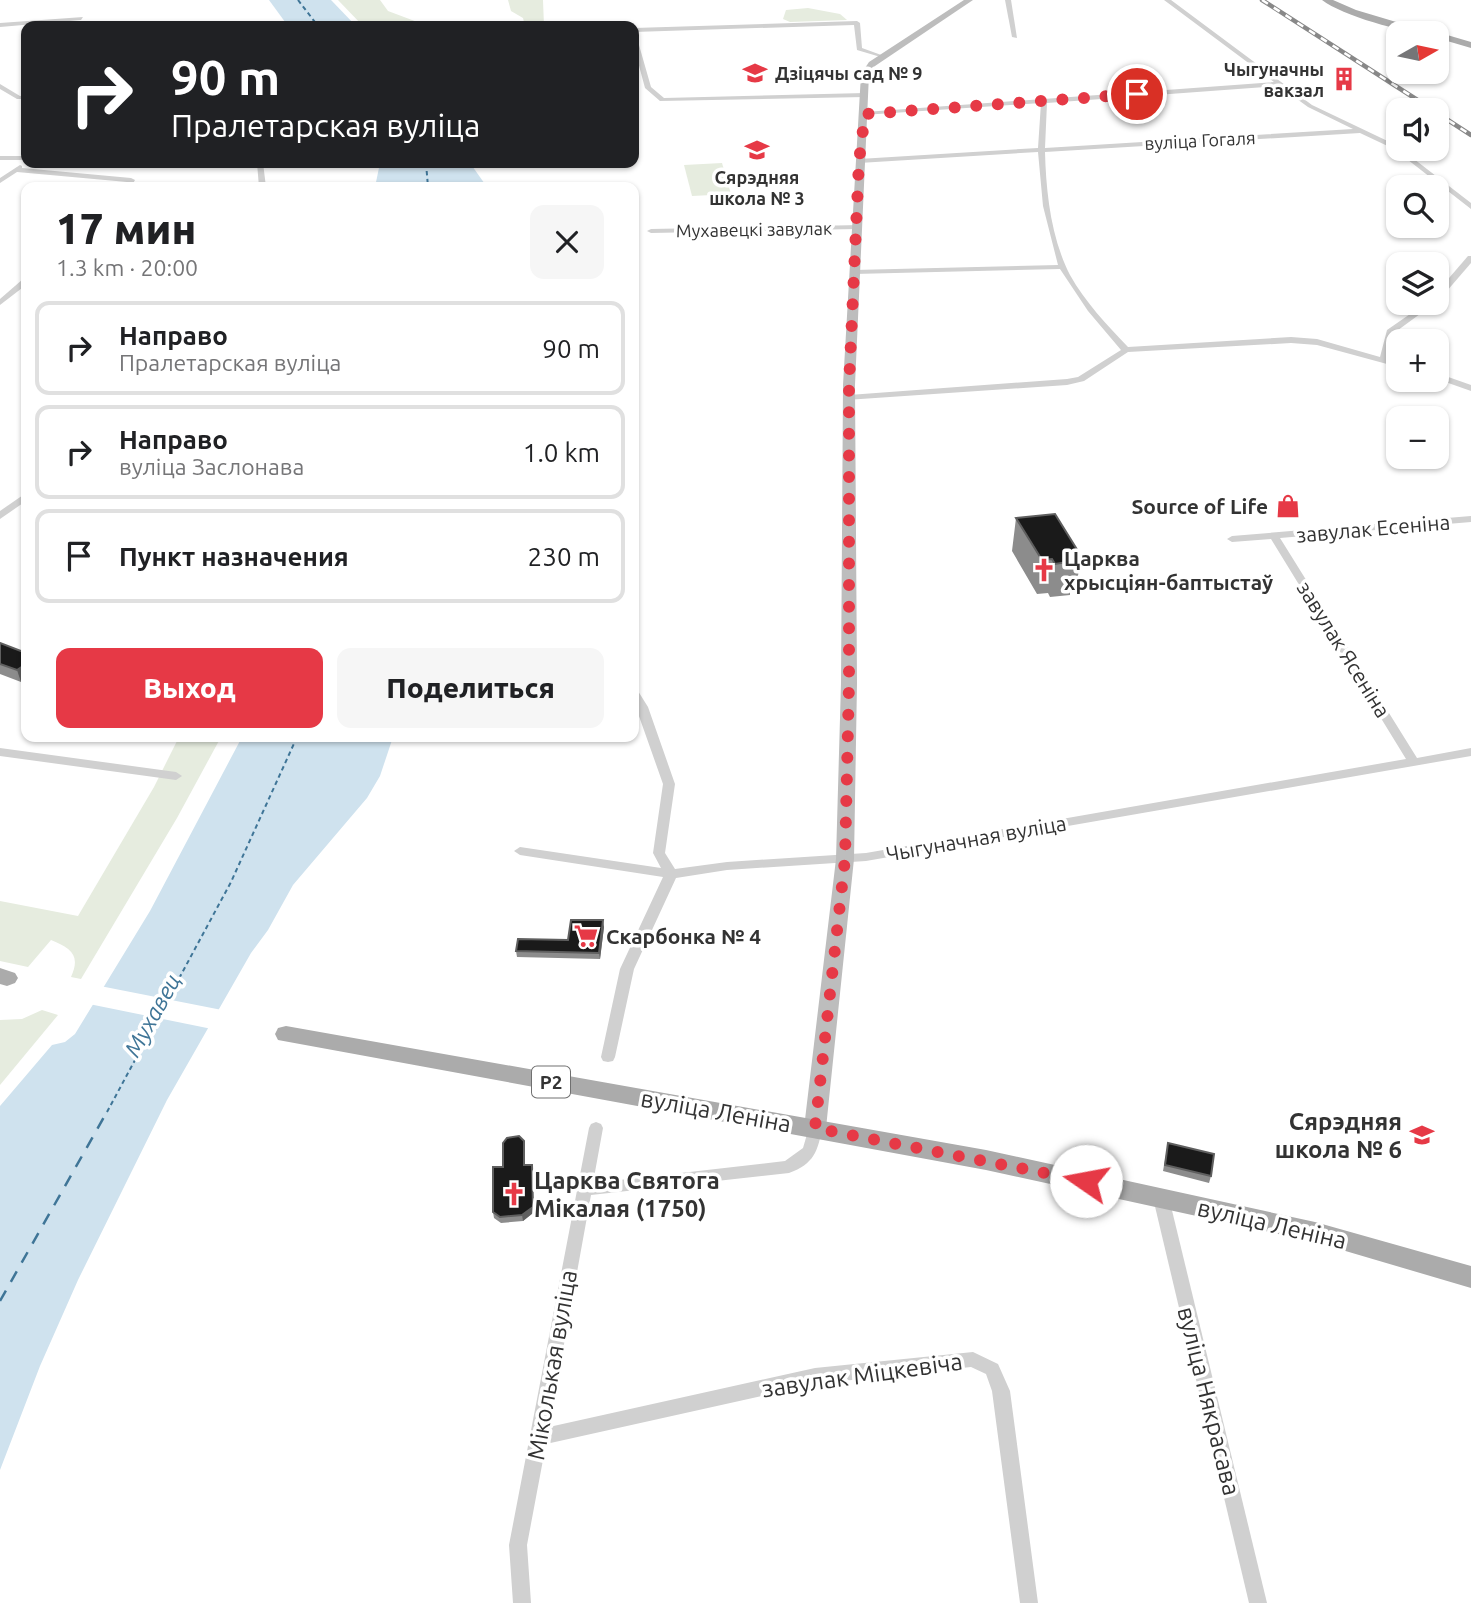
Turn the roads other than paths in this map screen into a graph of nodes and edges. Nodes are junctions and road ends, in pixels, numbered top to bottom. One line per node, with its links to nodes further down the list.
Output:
1 (969, 0): 15 (main road)
2 (1008, 0): 11 (street)
3 (1167, 0): 16 (street)
4 (1328, 0): 7 (main road)
5 (36, 21): 6 (street)
6 (80, 21)
7 (1386, 21)
8 (21, 23): 9 (street)
9 (0, 25)
10 (639, 30): 15 (street)
11 (1015, 37)
12 (1449, 39): 13 (main road)
13 (1471, 45)
14 (639, 56): 18 (street)
15 (882, 57): 18 (main road)
16 (1279, 83): 20 (street); 22 (street)
17 (0, 86): 19 (street)
18 (865, 95): 21 (main road)
19 (21, 98)
20 (1044, 102): 21 (street); 23 (street)
21 (865, 114): 26 (main road)
22 (1361, 131): 23 (street, вуліца Гогаля); 31 (street)
23 (1039, 149): 26 (street, вуліца Гогаля); 35 (street)
24 (0, 158): 25 (street)
25 (21, 160)
26 (859, 161): 32 (main road)
27 (21, 165): 28 (street)
28 (16, 170): 29 (street); 30 (street)
29 (0, 181)
30 (130, 182)
31 (1471, 207)
32 (857, 227): 33 (street, Мухавецкі завулак); 36 (main road)
33 (651, 231)
34 (1471, 258): 37 (street)
35 (1062, 267): 36 (street); 41 (street)
36 (855, 272): 45 (main road)
37 (1449, 283)
38 (21, 285): 39 (street)
39 (0, 303)
40 (1415, 315): 42 (street)
41 (1126, 350): 42 (street); 45 (street)
42 (1384, 359)
43 (1449, 380): 44 (street)
44 (1471, 388)
45 (849, 398): 57 (main road)
46 (21, 500): 47 (street)
47 (0, 516)
48 (1471, 519): 49 (street, завулак Есеніна)
49 (1274, 536): 50 (street, завулак Есеніна); 54 (street, завулак Ясеніна)
50 (1232, 539)
51 (639, 705): 58 (street)
52 (0, 752): 55 (street)
53 (1471, 752): 54 (street, Чыгуначная вуліца)
54 (1414, 762): 57 (street, Чыгуначная вуліца)
55 (176, 776)
56 (520, 850): 58 (street, Чыгуначная вуліца)
57 (845, 859): 58 (street, Чыгуначная вуліца); 62 (main road)
58 (671, 874): 60 (street)
59 (286, 1034): 62 (main road, вуліца Леніна / Р2)
60 (608, 1057)
61 (596, 1128): 63 (street, Міколькая вуліца)
62 (815, 1128): 63 (street); 64 (main road, вуліца Леніна / Р2)
63 (583, 1190): 66 (street, Міколькая вуліца)
64 (1161, 1198): 65 (main road, вуліца Леніна / Р2); 69 (street, вуліца Някрасава)
65 (1471, 1278)
66 (540, 1437): 67 (street, Міколькая вуліца); 68 (street, завулак Міцкевіча)
67 (522, 1603)
68 (1029, 1603)
69 (1258, 1603)

